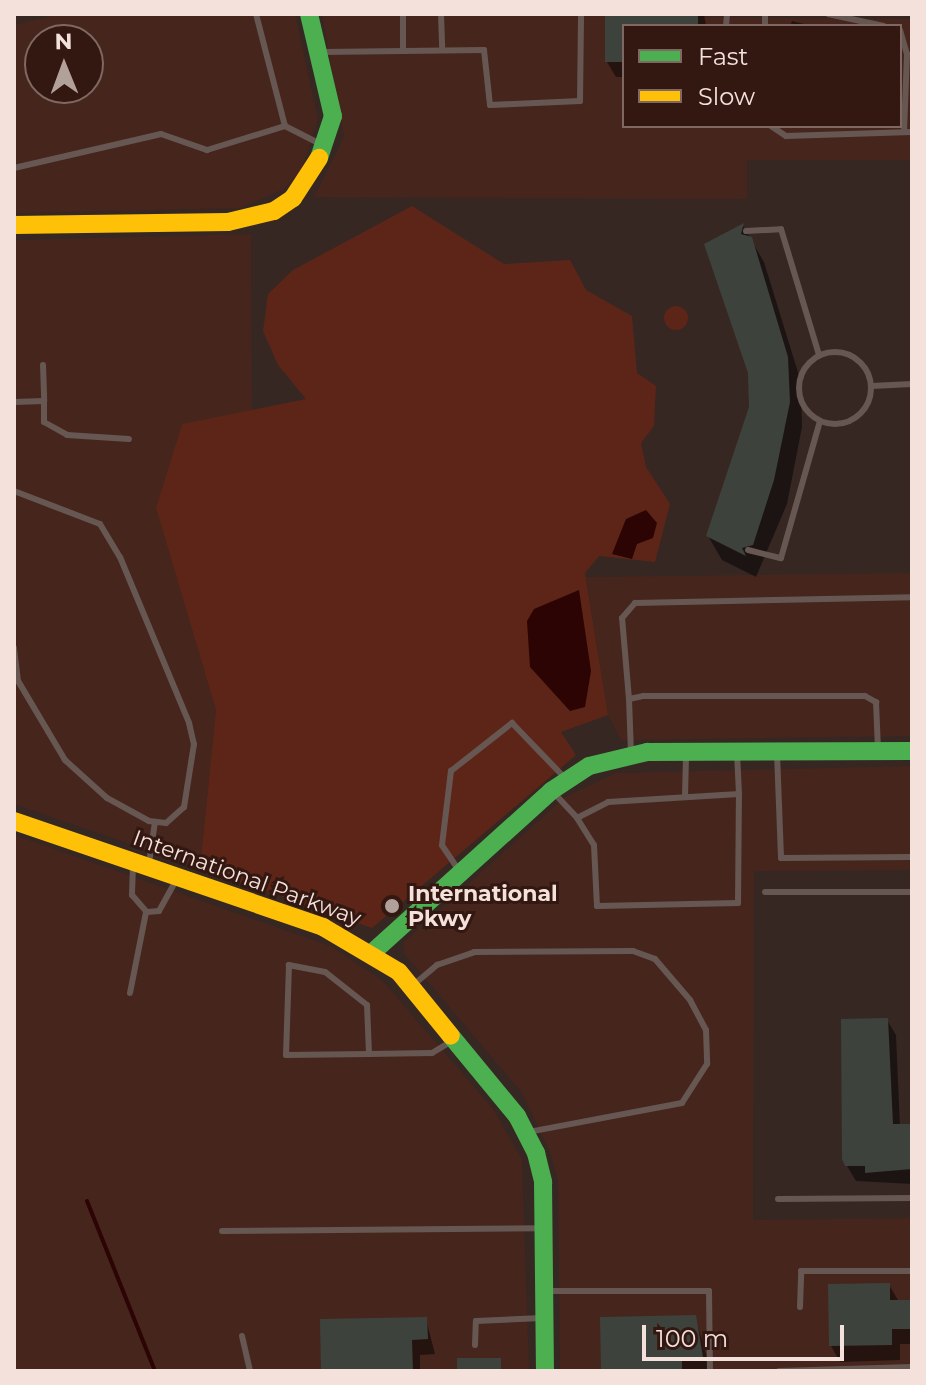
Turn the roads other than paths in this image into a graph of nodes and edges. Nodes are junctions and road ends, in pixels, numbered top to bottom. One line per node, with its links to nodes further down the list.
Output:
1 (256, 14): 12 (lane)
2 (309, 14): 11 (street)
3 (403, 14): 9 (lane)
4 (441, 14): 10 (lane)
5 (581, 14): 10 (lane)
6 (828, 14): 7 (lane)
7 (875, 24)
8 (902, 37): 14 (lane)
9 (403, 50): 10 (lane); 11 (lane)
10 (442, 50)
11 (319, 52): 15 (street)
12 (285, 126): 15 (lane); 16 (lane)
13 (774, 128): 14 (lane)
14 (908, 132)
15 (328, 148): 17 (street)
16 (14, 168)
17 (14, 225)
18 (746, 231): 19 (lane)
19 (819, 355): 22 (lane); 25 (lane)
20 (43, 365): 23 (lane)
21 (912, 384): 22 (lane)
22 (871, 386): 25 (lane)
23 (44, 401): 24 (lane); 26 (lane)
24 (14, 402)
25 (820, 421): 28 (lane)
26 (129, 439)
27 (14, 491): 43 (lane)
28 (748, 550)
29 (912, 597): 31 (lane)
30 (14, 647): 43 (lane)
31 (629, 699): 34 (lane); 37 (lane)
32 (686, 751): 33 (street); 37 (street); 40 (lane)
33 (737, 751): 36 (street); 39 (lane)
34 (878, 751): 35 (street); 36 (street)
35 (912, 751)
36 (777, 752): 44 (lane)
37 (631, 753): 38 (street)
38 (559, 785): 41 (lane); 46 (street); 46 (lane)
39 (739, 794): 40 (lane); 41 (lane)
40 (685, 797): 41 (lane)
41 (577, 818)
42 (14, 821): 45 (street, International Parkway)
43 (155, 822): 45 (lane)
44 (912, 857)
45 (141, 864): 47 (street, International Parkway); 50 (lane)
46 (460, 872): 51 (street)
47 (177, 876): 50 (lane); 51 (street, International Parkway)
48 (765, 892): 49 (lane)
49 (912, 892)
50 (146, 912): 53 (lane)
51 (373, 952): 52 (street, International Parkway)
52 (412, 986): 54 (street, International Parkway); 56 (lane)
53 (130, 993)
54 (455, 1040): 55 (lane); 56 (street, International Parkway)
55 (369, 1054): 55 (lane)
56 (526, 1133): 59 (street, International Parkway)
57 (912, 1198): 58 (lane)
58 (778, 1199)
59 (544, 1228): 60 (lane); 62 (street, International Parkway)
60 (222, 1231)
61 (912, 1271): 63 (lane)
62 (545, 1291): 64 (street, International Parkway); 70 (lane)
63 (800, 1307)
64 (545, 1318): 66 (lane); 69 (street, International Parkway)
65 (242, 1336): 68 (lane)
66 (475, 1345)
67 (912, 1367): 71 (lane)
68 (250, 1371)
69 (545, 1371)
70 (710, 1371)
71 (779, 1371)

